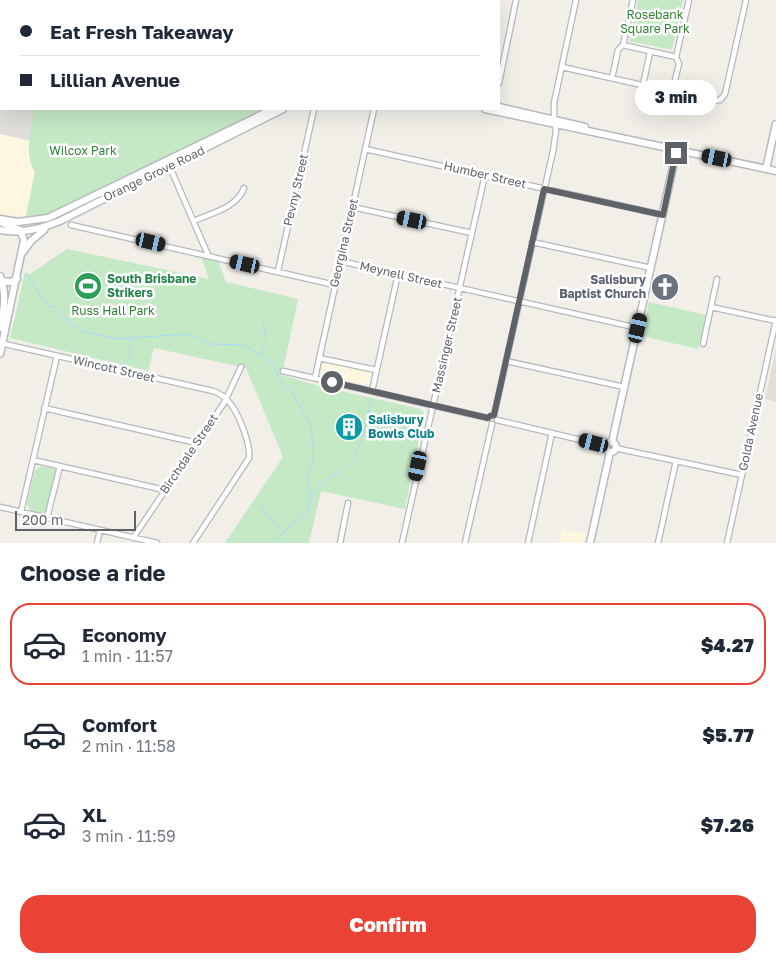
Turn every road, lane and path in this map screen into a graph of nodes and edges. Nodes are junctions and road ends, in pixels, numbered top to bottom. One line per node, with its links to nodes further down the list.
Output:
1 (516, 0): 10 (street)
2 (576, 0): 9 (street)
3 (632, 0): 6 (street)
4 (689, 0): 8 (street)
5 (746, 0): 13 (street)
6 (623, 45): 7 (street); 11 (street)
7 (650, 52): 8 (street); 12 (street)
8 (676, 57): 13 (street)
9 (562, 67): 11 (street); 19 (street)
10 (500, 78)
11 (612, 78): 12 (street)
12 (643, 84): 13 (street)
13 (672, 92)
14 (271, 110): 23 (main road, Orange Grove Road)
15 (281, 110): 23 (main road, Orange Grove Road)
16 (314, 110): 43 (street, Pevny Street)
17 (374, 110): 21 (street, Georgina Street)
18 (500, 110): 19 (main road)
19 (555, 122): 22 (main road); 28 (street)
20 (776, 124): 24 (main road)
21 (365, 149): 26 (street, Humber Street); 29 (street, Georgina Street)
22 (677, 149): 24 (main road); 30 (main road)
23 (168, 164): 31 (main road, Orange Grove Road); 32 (street); 34 (main road, Orange Grove Road)
24 (766, 169): 25 (main road)
25 (776, 171)
26 (485, 175): 28 (street, Humber Street); 37 (street, Massinger Street)
27 (244, 188): 32 (street)
28 (544, 189): 30 (street, Humber Street); 38 (street)
29 (352, 207): 37 (street); 41 (street, Georgina Street)
30 (663, 215): 42 (main road)
31 (0, 221): 36 (main road)
32 (194, 221): 40 (street)
33 (72, 224): 40 (street)
34 (45, 227): 36 (main road, Orange Grove Road); 39 (main road)
35 (0, 230): 36 (main road, Orange Grove Road)
36 (22, 232): 39 (main road)
37 (472, 233): 49 (street, Massinger Street)
38 (532, 242): 42 (street); 50 (street)
39 (22, 253): 46 (main road)
40 (208, 255): 43 (street)
41 (340, 261): 44 (street, Meynell Street); 48 (street, Georgina Street)
42 (651, 268): 54 (main road)
43 (278, 271): 48 (street)
44 (398, 274): 49 (street, Meynell Street); 62 (street)
45 (1, 279): 46 (main road); 53 (main road)
46 (17, 279): 55 (main road)
47 (717, 279): 51 (street)
48 (335, 285): 59 (street, Georgina Street)
49 (460, 288): 50 (street, Meynell Street); 68 (street, Massinger Street)
50 (519, 301): 54 (street, Meynell Street); 60 (street)
51 (711, 307): 52 (street); 56 (street)
52 (776, 321): 80 (street, Golda Avenue)
53 (0, 328)
54 (638, 328): 65 (main road)
55 (1, 343): 57 (main road); 58 (street, Wincott Street)
56 (703, 344)
57 (0, 354)
58 (57, 356): 67 (street, Wincott Street); 69 (street)
59 (318, 358): 62 (street); 64 (street, Georgina Street)
60 (506, 361): 65 (street); 70 (street)
61 (241, 367): 67 (street, Birchdale Street)
62 (376, 370): 66 (street)
63 (283, 371): 64 (street)
64 (315, 378): 66 (street)
65 (624, 387): 76 (main road)
66 (372, 391): 68 (street)
67 (226, 399): 75 (street, Birchdale Street); 90 (street)
68 (433, 405): 71 (street); 92 (street, Massinger Street)
69 (44, 408): 75 (street); 77 (street)
70 (494, 415): 71 (street); 72 (street)
71 (488, 418): 73 (street)
72 (497, 420): 73 (street); 74 (street)
73 (492, 424): 93 (street)
74 (552, 433): 76 (street); 94 (street)
75 (196, 443): 81 (street, Birchdale Street)
76 (611, 447): 78 (street); 95 (main road)
77 (33, 460): 79 (street); 84 (street)
78 (676, 461): 80 (street); 96 (street)
79 (60, 466): 81 (street); 85 (street)
80 (742, 475): 97 (street, Golda Avenue)
81 (165, 490): 87 (street, Birchdale Street)
82 (348, 503): 91 (street)
83 (0, 507): 84 (street)
84 (21, 512): 85 (street)
85 (47, 518): 86 (street)
86 (100, 530): 87 (street); 88 (street)
87 (133, 538): 89 (street)
88 (97, 543)
89 (157, 543)
90 (193, 543)
91 (340, 543)
92 (402, 543)
93 (465, 543)
94 (528, 543)
95 (590, 543)
96 (658, 543)
97 (727, 543)

